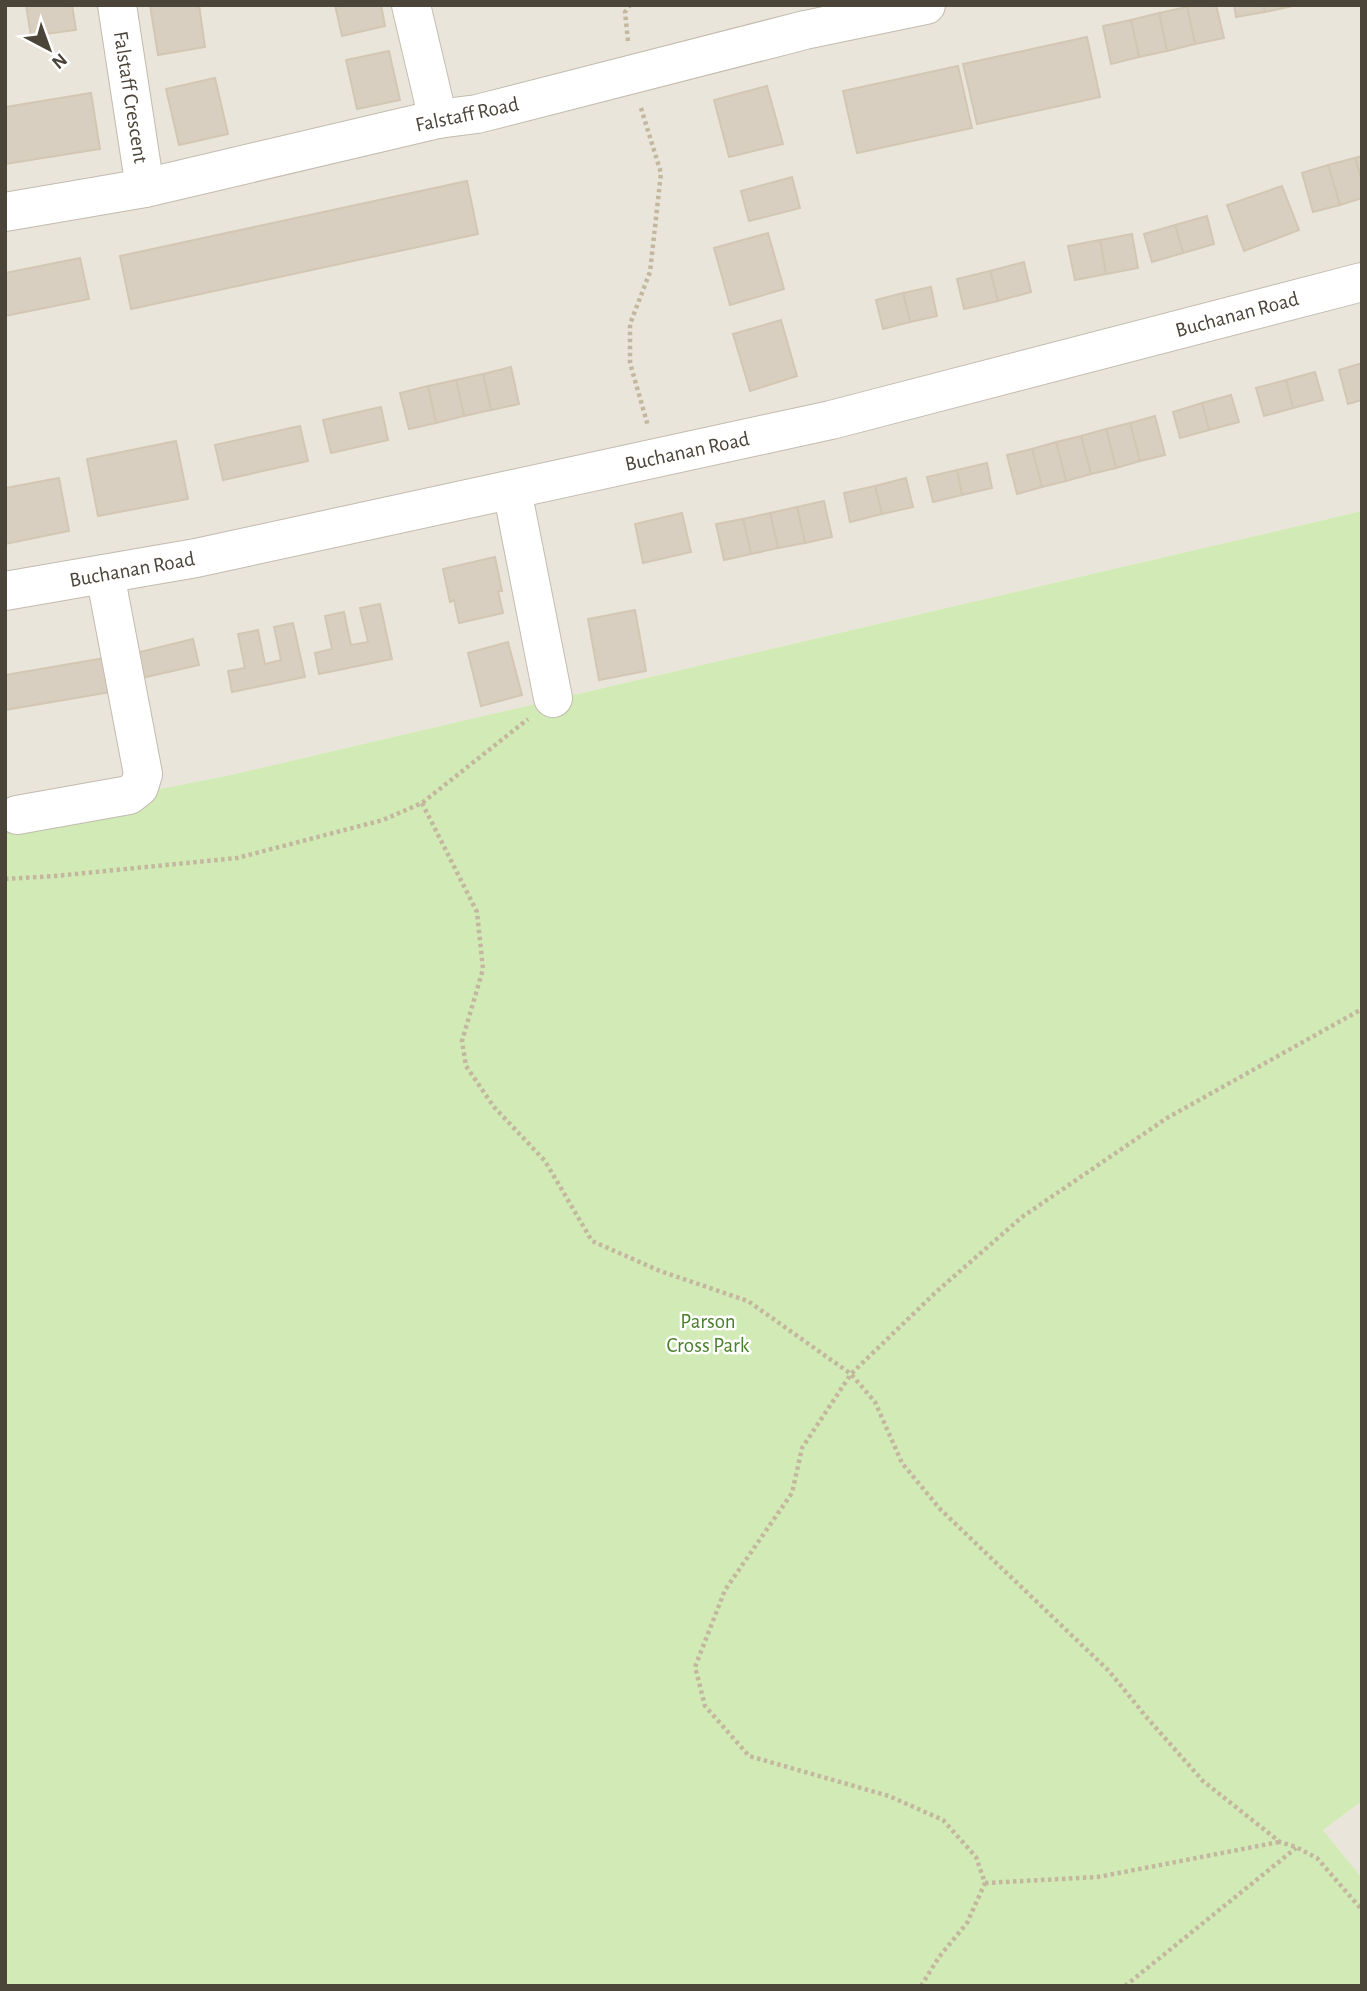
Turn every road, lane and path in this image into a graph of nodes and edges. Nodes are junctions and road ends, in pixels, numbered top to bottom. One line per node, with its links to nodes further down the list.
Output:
1 (117, 5): 8 (street, Falstaff Crescent)
2 (411, 5): 7 (street)
3 (629, 5): 6 (path)
4 (926, 5): 5 (street, Falstaff Road)
5 (802, 18): 6 (street, Falstaff Road)
6 (632, 75): 7 (street, Falstaff Road); 11 (path)
7 (438, 119): 8 (street, Falstaff Road)
8 (145, 188): 9 (street, Falstaff Road)
9 (5, 212)
10 (1362, 282): 11 (street, Buchanan Road)
11 (657, 458): 12 (street, Buchanan Road)
12 (512, 489): 13 (street, Buchanan Road); 15 (street)
13 (105, 574): 14 (street, Buchanan Road); 17 (street)
14 (5, 591)
15 (553, 698): 16 (path)
16 (422, 803): 18 (path); 20 (path)
17 (17, 815)
18 (5, 878)
19 (1362, 1009): 20 (path)
20 (851, 1374): 21 (path); 23 (path)
21 (1280, 1842): 22 (path); 23 (path)
22 (1296, 1847): 24 (path); 26 (path)
23 (985, 1883): 25 (path)
24 (1362, 1910)
25 (921, 1986)
26 (1125, 1986)

